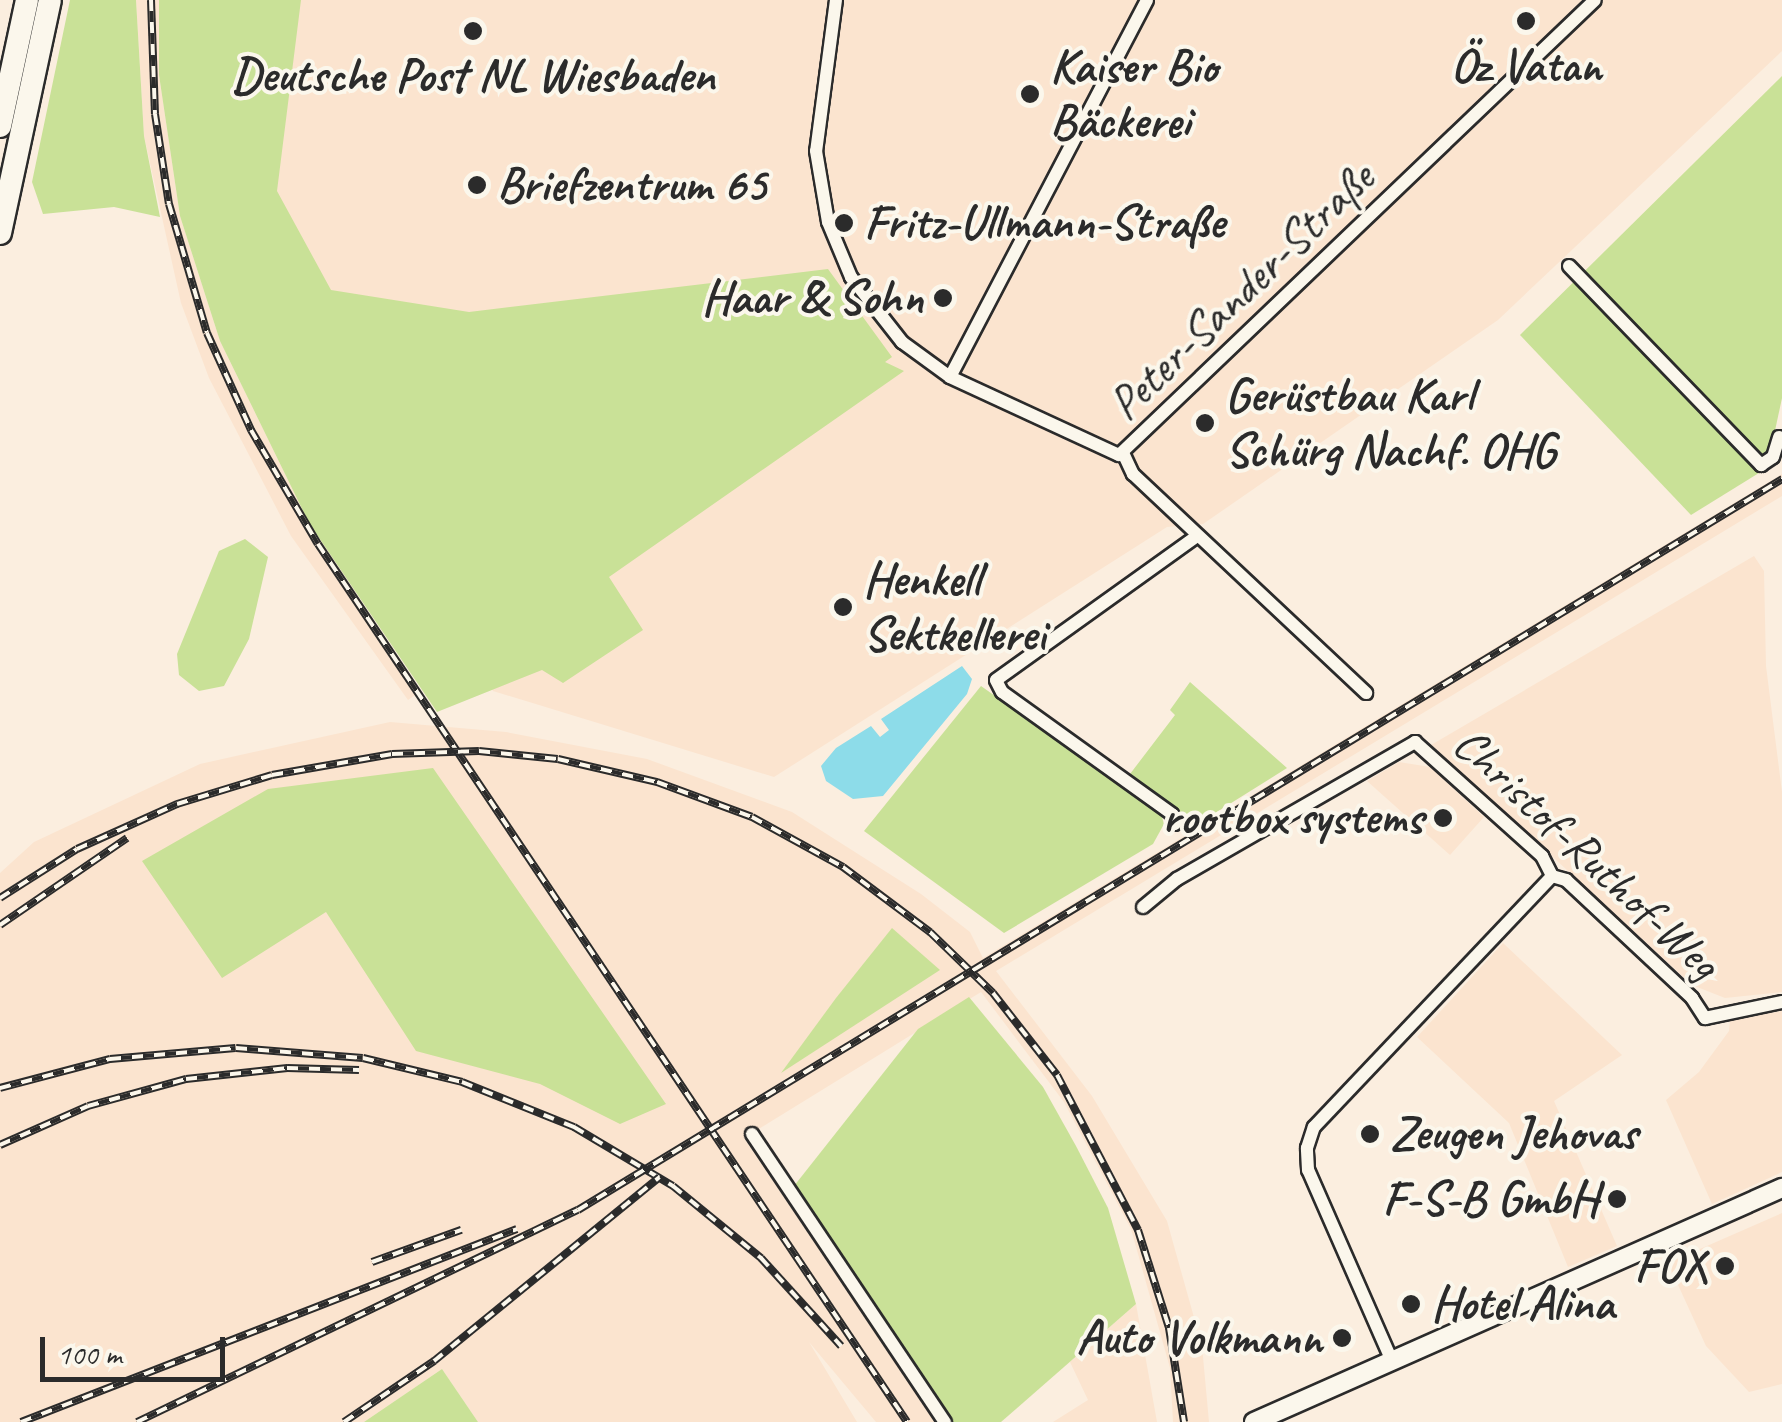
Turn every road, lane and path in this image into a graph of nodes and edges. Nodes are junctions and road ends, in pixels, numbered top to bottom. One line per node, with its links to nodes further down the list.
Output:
1 (28, 0): 6 (highway)
2 (50, 0): 7 (highway)
3 (836, 0): 9 (street, Peter-Sander-Straße)
4 (1147, 0): 9 (street)
5 (1594, 0): 11 (street, Peter-Sander-Straße)
6 (0, 126)
7 (0, 233)
8 (1570, 266): 10 (street)
9 (950, 377): 11 (street, Peter-Sander-Straße)
10 (1781, 434)
11 (1124, 455): 12 (street)
12 (1197, 536): 13 (street); 14 (street)
13 (1366, 694)
14 (1175, 824)
15 (1552, 876): 16 (street, Christof-Ruthof-Weg); 17 (street, Christof-Ruthof-Weg); 20 (street)
16 (1143, 907)
17 (1782, 1002)
18 (752, 1134): 21 (street)
19 (1782, 1188): 20 (main road)
20 (1392, 1361): 22 (main road)
21 (945, 1422)
22 (1254, 1422)

